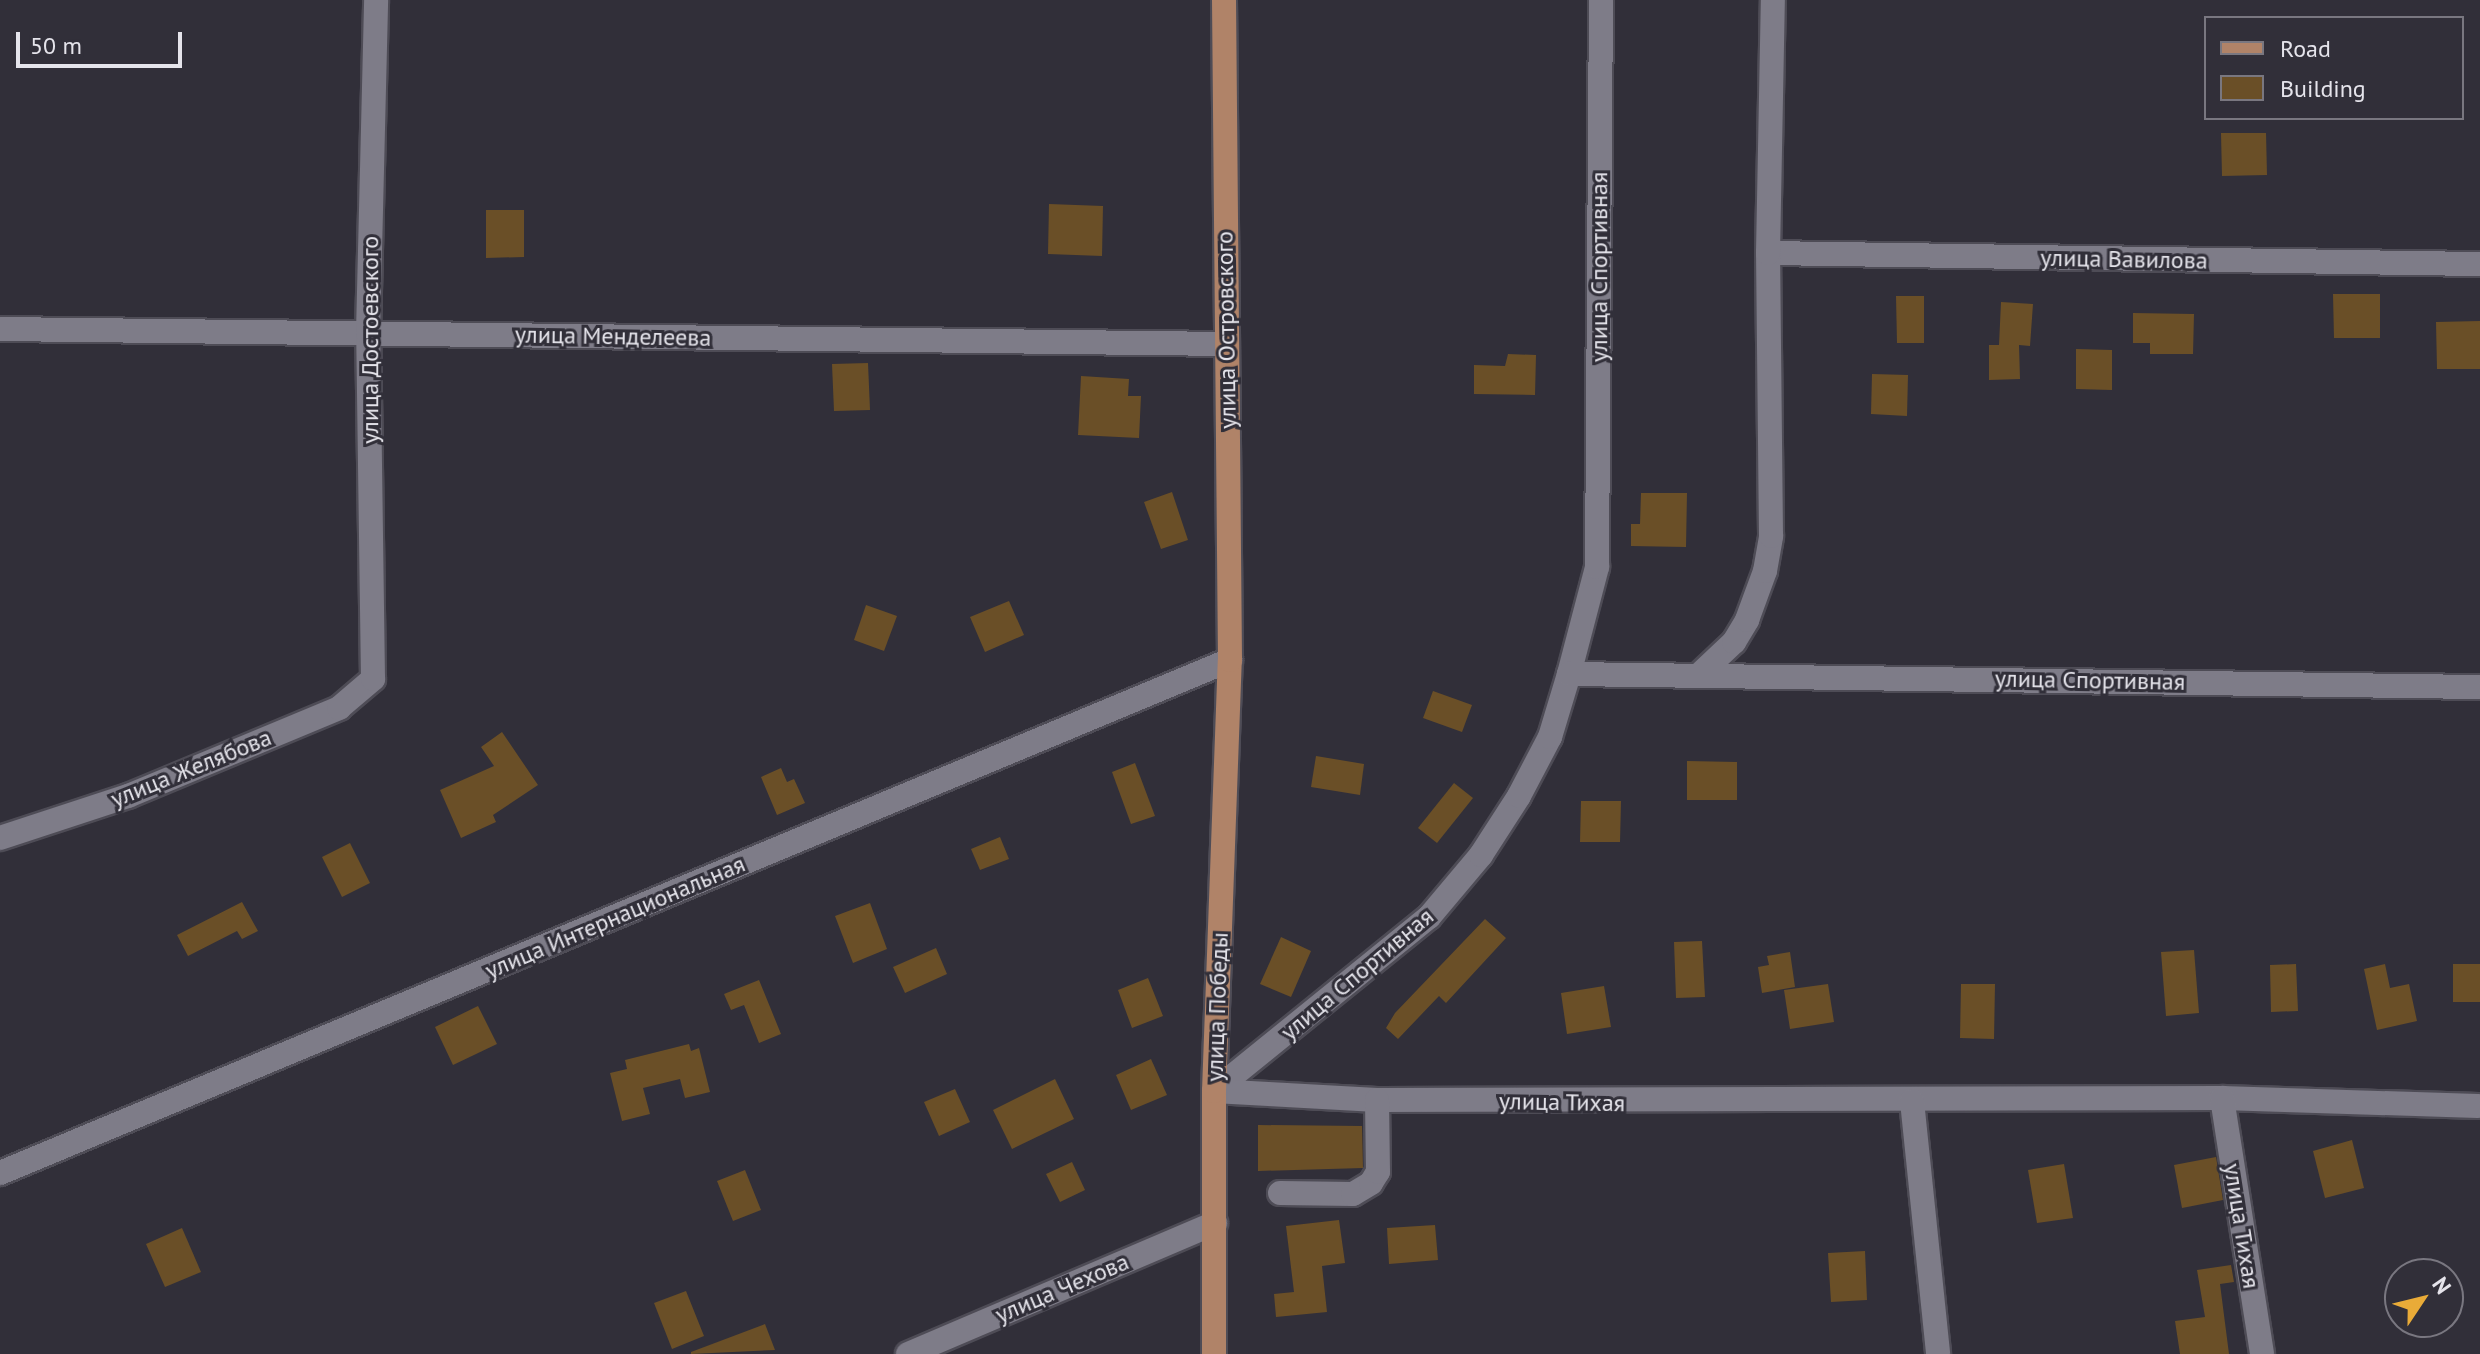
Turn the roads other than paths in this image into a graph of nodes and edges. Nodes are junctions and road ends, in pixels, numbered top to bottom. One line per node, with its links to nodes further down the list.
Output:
1 (376, 0): 8 (street, улица Достоевского)
2 (1224, 0): 9 (main road, улица Островского)
3 (1601, 0): 11 (street, улица Спортивная)
4 (1773, 0): 5 (street)
5 (1768, 253): 6 (street, улица Вавилова); 12 (street)
6 (2480, 264)
7 (0, 329): 8 (street, улица Менделеева)
8 (368, 333): 9 (street, улица Менделеева); 13 (street, улица Достоевского)
9 (1226, 344): 10 (main road, улица Островского)
10 (1230, 660): 16 (main road, улица Победы); 21 (street, улица Интернациональная)
11 (1569, 674): 12 (street, улица Спортивная); 16 (street, улица Спортивная)
12 (1700, 674): 14 (street, улица Спортивная)
13 (373, 679): 15 (street, улица Желябова)
14 (2480, 687)
15 (0, 838)
16 (1214, 1091): 18 (street, улица Тихая); 23 (main road, улица Победы)
17 (2222, 1098): 19 (street, улица Тихая); 20 (street, улица Тихая); 27 (street, улица Тихая)
18 (1377, 1100): 19 (street, улица Тихая); 22 (street)
19 (1912, 1101): 26 (street)
20 (2478, 1106)
21 (0, 1173)
22 (1280, 1193)
23 (1215, 1223): 24 (street, улица Чехова); 25 (main road, улица Победы)
24 (908, 1354)
25 (1214, 1354)
26 (1938, 1354)
27 (2262, 1354)

